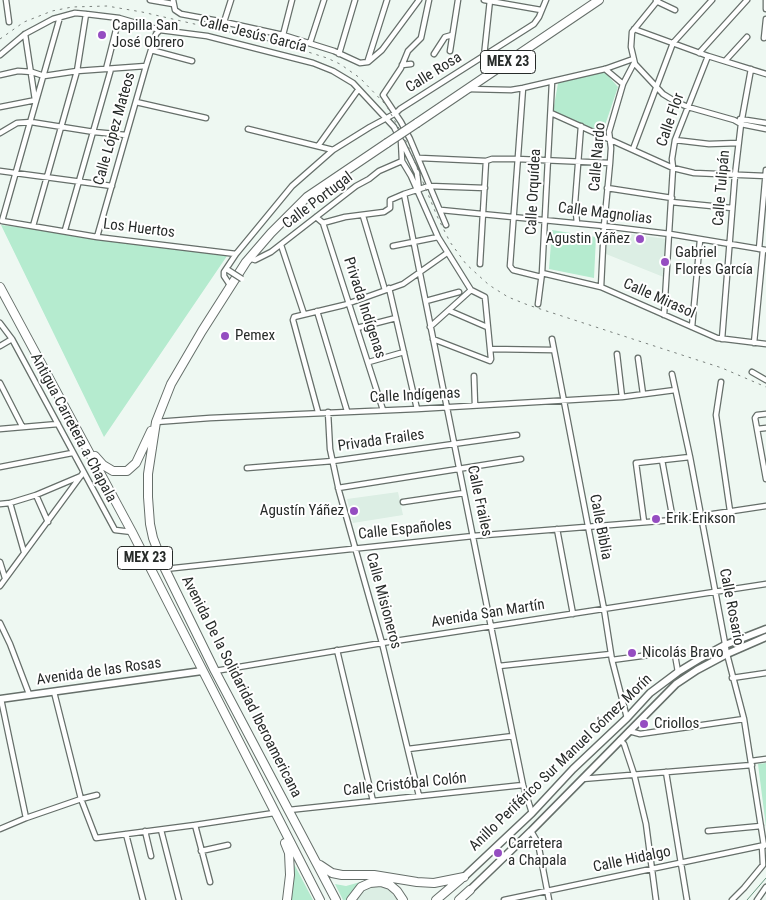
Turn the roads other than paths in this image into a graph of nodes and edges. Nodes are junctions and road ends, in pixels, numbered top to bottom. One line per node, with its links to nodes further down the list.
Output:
1 (6, 0): 29 (street)
2 (150, 0): 20 (street)
3 (230, 0): 30 (street)
4 (292, 0): 34 (street)
5 (324, 0): 38 (street)
6 (356, 0): 43 (street)
7 (387, 0): 51 (street)
8 (419, 0): 51 (street)
9 (428, 0): 54 (street)
10 (458, 0): 35 (street)
11 (488, 0): 21 (street); 46 (street)
12 (528, 0): 21 (street)
13 (546, 0): 23 (street, Calle Rosa)
14 (599, 0): 67 (highway, MEX 23)
15 (712, 0): 39 (street)
16 (747, 0): 42 (street)
17 (762, 0): 19 (street)
18 (657, 1): 24 (street); 31 (street)
19 (766, 2): 22 (street)
20 (173, 4): 30 (street)
21 (529, 7): 23 (street)
22 (766, 9)
23 (541, 10): 46 (street, Calle Rosa)
24 (675, 10)
25 (86, 14): 26 (street, Calle Jesús García); 27 (street, Calle Jesús García); 58 (street)
26 (60, 17): 33 (street, Calle Jesús García); 62 (street)
27 (119, 18): 32 (street, Calle Jesús García); 55 (street)
28 (766, 19): 37 (street)
29 (9, 22)
30 (224, 22): 34 (street)
31 (634, 29): 39 (street); 49 (street)
32 (160, 30): 40 (street, Calle López Mateos); 68 (street, Calle Jesús García)
33 (25, 34): 45 (street, Calle Jesús García); 59 (street)
34 (283, 35): 38 (street)
35 (452, 35): 41 (street); 44 (street)
36 (748, 37): 50 (street)
37 (764, 38)
38 (310, 43): 43 (street)
39 (673, 43): 42 (street); 65 (street)
40 (151, 50): 48 (street); 53 (street, Calle López Mateos)
41 (450, 51)
42 (699, 52): 47 (street)
43 (339, 54): 51 (street)
44 (434, 54)
45 (0, 55)
46 (484, 56): 73 (street, Calle Rosa)
47 (708, 56): 50 (street); 72 (street, Calle Flor)
48 (192, 61)
49 (633, 61): 56 (street); 64 (street, Calle Nardo); 65 (street)
50 (725, 61): 57 (street)
51 (368, 62)
52 (411, 64): 54 (street)
53 (146, 66): 55 (street); 70 (street, Calle López Mateos)
54 (402, 66): 73 (street)
55 (109, 69): 58 (street); 84 (street)
56 (606, 69): 63 (street); 64 (street)
57 (751, 69): 60 (street); 77 (street, Calle Tulipán)
58 (77, 71): 62 (street); 81 (street)
59 (32, 72): 61 (street); 62 (street); 69 (street)
60 (766, 74)
61 (0, 75)
62 (44, 76): 69 (street)
63 (552, 82): 66 (street); 74 (street, Calle Orquídea)
64 (623, 84): 87 (street, Calle Nardo)
65 (657, 85): 72 (street); 92 (street)
66 (523, 88): 67 (street); 95 (street)
67 (467, 89): 140 (highway, Avenida De la Solidaridad Iberoamericana / MEX 23, bridge)
68 (358, 90): 76 (street, Calle Jesús García); 91 (street)
69 (36, 100): 71 (street); 78 (street)
70 (136, 102): 75 (street); 86 (street, Calle López Mateos)
71 (0, 106)
72 (688, 108): 77 (street); 88 (street, Calle Flor)
73 (396, 113): 76 (street, Calle Rosa); 94 (street)
74 (551, 113): 80 (street); 96 (street, Calle Orquídea)
75 (206, 118)
76 (387, 118): 89 (street, Calle Jesús García); 93 (street, Calle Rosa)
77 (742, 121): 79 (street); 83 (street); 90 (street, Calle Tulipán)
78 (31, 122): 81 (street); 85 (street); 104 (street)
79 (766, 123)
80 (581, 126): 87 (street); 99 (street)
81 (61, 127): 84 (street); 107 (street)
82 (248, 128): 91 (street)
83 (766, 129)
84 (94, 132): 86 (street); 108 (street)
85 (0, 133)
86 (126, 135): 109 (street, Calle López Mateos)
87 (609, 140): 92 (street); 100 (street, Calle Nardo)
88 (675, 140): 90 (street); 101 (street, Calle Flor)
89 (401, 142): 97 (street, Calle Jesús García); 113 (street)
90 (738, 143): 105 (street, Calle Tulipán)
91 (318, 146): 93 (street)
92 (633, 149): 101 (street)
93 (333, 150): 138 (street, Calle Rosa)
94 (420, 158): 98 (street); 110 (street)
95 (517, 159): 96 (street); 98 (street); 120 (street)
96 (549, 160): 99 (street); 122 (street, Calle Orquídea)
97 (402, 161): 113 (street); 121 (street, Calle Portugal)
98 (486, 161): 111 (street)
99 (578, 162): 100 (street); 124 (street)
100 (610, 163): 112 (street, Calle Nardo)
101 (673, 168): 105 (street); 115 (street, Calle Flor)
102 (766, 170): 106 (street)
103 (0, 171): 104 (street)
104 (16, 173): 107 (street); 126 (street, Los Huertos)
105 (735, 175): 106 (street); 116 (street, Calle Tulipán)
106 (766, 176): 137 (street)
107 (48, 178): 108 (street); 126 (street)
108 (80, 182): 109 (street); 128 (street)
109 (112, 186): 130 (street, Calle López Mateos)
110 (430, 186): 111 (street); 113 (street); 117 (street)
111 (484, 188): 118 (street)
112 (608, 188): 115 (street); 127 (street, Calle Nardo)
113 (418, 190): 114 (street); 131 (street)
114 (404, 194): 119 (street); 133 (street, Calle Frailes)
115 (672, 200): 116 (street); 129 (street, Calle Flor)
116 (732, 208): 135 (street, Calle Tulipán)
117 (441, 210): 118 (street, Calle Magnolias); 125 (street)
118 (483, 214): 120 (street, Calle Magnolias); 141 (street)
119 (363, 216): 123 (street); 149 (street)
120 (514, 216): 122 (street, Calle Magnolias); 144 (street, Calle Mirasol)
121 (316, 217): 123 (street); 134 (street, Calle Portugal)
122 (545, 219): 124 (street, Calle Magnolias); 144 (street, Calle Orquídea)
123 (323, 223): 153 (street, Privada Indígenas)
124 (577, 223): 127 (street, Calle Magnolias)
125 (446, 225)
126 (33, 226): 128 (street, Los Huertos)
127 (604, 226): 129 (street, Calle Magnolias); 148 (street, Calle Nardo)
128 (65, 230): 130 (street, Los Huertos)
129 (670, 234): 132 (street, Calle Magnolias); 158 (street, Calle Flor)
130 (97, 237): 138 (street, Los Huertos)
131 (438, 237): 133 (street); 139 (street)
132 (700, 240): 135 (street, Calle Magnolias); 163 (street)
133 (415, 243): 136 (street); 143 (street, Calle Frailes)
134 (280, 245): 140 (street, Calle Portugal); 157 (street)
135 (730, 245): 137 (street, Calle Magnolias); 167 (street, Calle Tulipán)
136 (393, 246)
137 (762, 250): 169 (street)
138 (236, 254): 146 (street)
139 (448, 254): 143 (street); 150 (street)
140 (249, 258): 146 (highway, Avenida De la Solidaridad Iberoamericana / MEX 23)
141 (480, 264)
142 (228, 270): 145 (street, bridge)
143 (420, 272): 149 (street); 152 (street, Calle Frailes)
144 (542, 275): 148 (street, Calle Mirasol); 154 (street, Calle Orquídea)
145 (242, 278)
146 (230, 285): 196 (highway, Avenida De la Solidaridad Iberoamericana / MEX 23)
147 (0, 287): 204 (highway, Avenida De la Solidaridad Iberoamericana / MEX 23)
148 (601, 287): 158 (street, Calle Mirasol)
149 (387, 289): 153 (street); 159 (street)
150 (471, 290): 156 (street); 162 (street)
151 (459, 292): 152 (street)
152 (426, 301): 161 (street, Calle Frailes)
153 (350, 302): 155 (street); 164 (street, Privada Indígenas)
154 (538, 304)
155 (317, 311): 157 (street); 192 (street)
156 (450, 311): 161 (street); 162 (street)
157 (304, 314): 193 (street)
158 (664, 315): 163 (street, Calle Mirasol)
159 (396, 318): 164 (street); 174 (street)
160 (0, 323): 166 (street, Antigua Carretera a Chapala)
161 (430, 327): 165 (street, Calle Frailes)
162 (487, 327): 172 (street)
163 (692, 327): 167 (street, Calle Mirasol)
164 (358, 328): 177 (street, Privada Indígenas)
165 (433, 338): 172 (street); 189 (street, Calle Frailes)
166 (12, 339): 171 (street); 197 (street, Antigua Carretera a Chapala)
167 (722, 339): 169 (street, Calle Mirasol)
168 (552, 340): 173 (street, Calle Biblia)
169 (754, 343): 170 (street, Calle Mirasol)
170 (766, 344)
171 (0, 346)
172 (490, 349): 173 (street)
173 (553, 350): 187 (street, Calle Biblia)
174 (404, 352): 177 (street); 190 (street)
175 (617, 354): 186 (street)
176 (638, 358): 185 (street)
177 (369, 362): 191 (street, Privada Indígenas)
178 (752, 372): 181 (street)
179 (672, 374): 184 (street, Calle Rosario)
180 (474, 376): 188 (street)
181 (766, 380)
182 (0, 382): 198 (street)
183 (721, 382): 222 (street)
184 (676, 390): 185 (street, Calle Indígenas); 206 (street, Calle Rosario)
185 (643, 394): 186 (street, Calle Indígenas)
186 (622, 397): 187 (street, Calle Indígenas)
187 (563, 400): 188 (street, Calle Indígenas); 227 (street, Calle Biblia)
188 (475, 405): 189 (street, Calle Indígenas)
189 (447, 407): 190 (street, Calle Indígenas); 203 (street, Calle Frailes)
190 (418, 409): 191 (street, Calle Indígenas)
191 (383, 410): 192 (street, Calle Indígenas)
192 (348, 411): 194 (street, Calle Indígenas)
193 (318, 412): 194 (street, Calle Indígenas); 196 (street, Calle Indígenas)
194 (328, 412): 209 (street, Calle Misioneros)
195 (766, 414): 201 (street)
196 (156, 422): 204 (highway); 234 (highway, Avenida De la Solidaridad Iberoamericana / MEX 23)
197 (58, 424): 198 (street); 205 (street, Antigua Carretera a Chapala)
198 (22, 426): 199 (street)
199 (0, 428)
200 (766, 428): 201 (street)
201 (757, 430): 214 (street)
202 (517, 435): 203 (street, Privada Frailes)
203 (454, 444): 209 (street, Privada Frailes); 212 (street, Calle Frailes)
204 (87, 447): 229 (highway, Avenida De la Solidaridad Iberoamericana / MEX 23)
205 (72, 454): 210 (street); 213 (street, Antigua Carretera a Chapala)
206 (690, 457): 208 (street); 223 (street, Calle Rosario)
207 (521, 459): 212 (street)
208 (662, 460): 224 (street); 226 (street)
209 (333, 461): 211 (street, Privada Frailes); 215 (street, Calle Misioneros)
210 (0, 467)
211 (247, 468)
212 (459, 468): 215 (street); 216 (street, Calle Frailes)
213 (82, 475): 217 (street); 225 (street); 229 (street, Antigua Carretera a Chapala)
214 (766, 479)
215 (338, 488): 231 (street, Calle Misioneros)
216 (464, 493): 219 (street); 230 (street, Calle Frailes)
217 (36, 495): 220 (street); 225 (street)
218 (0, 502): 220 (street)
219 (403, 502)
220 (10, 503): 232 (street)
221 (766, 506): 222 (street, Calle Españoles)
222 (730, 511): 223 (street, Calle Españoles)
223 (700, 516): 224 (street, Calle Españoles); 238 (street, Calle Rosario)
224 (672, 520): 226 (street, Calle Españoles)
225 (48, 522): 232 (street)
226 (644, 522): 227 (street, Calle Españoles)
227 (587, 526): 228 (street, Calle Españoles); 239 (street, Calle Biblia)
228 (557, 529): 230 (street, Calle Españoles); 240 (street)
229 (132, 532): 252 (highway, Avenida De la Solidaridad Iberoamericana / MEX 23)
230 (473, 536): 231 (street, Calle Españoles); 242 (street, Calle Frailes)
231 (356, 548): 234 (street, Calle Españoles); 245 (street, Calle Misioneros)
232 (24, 552): 235 (street)
233 (0, 562): 235 (street)
234 (165, 569): 253 (highway, Avenida De la Solidaridad Iberoamericana / MEX 23)
235 (3, 580): 237 (street)
236 (766, 584): 238 (street, Avenida San Martín)
237 (0, 586)
238 (716, 592): 239 (street, Avenida San Martín); 246 (street, Calle Rosario)
239 (604, 609): 240 (street, Avenida San Martín); 248 (street, Calle Biblia)
240 (573, 614): 242 (street, Avenida San Martín)
241 (0, 624): 258 (street)
242 (491, 626): 245 (street, Avenida San Martín); 251 (street, Calle Frailes)
243 (766, 630): 246 (street, Anillo Periférico Sur Manuel Gómez Morín)
244 (766, 637): 249 (street, Anillo Periférico Sur Manuel Gómez Morín)
245 (382, 642): 247 (street, Avenida San Martín); 265 (street, Calle Misioneros)
246 (726, 645): 249 (street, Calle Rosario); 254 (street, Anillo Periférico Sur Manuel Gómez Morín)
247 (337, 650): 253 (street, Avenida San Martín); 276 (street)
248 (611, 654): 250 (street, Calle Biblia); 251 (street)
249 (727, 654): 256 (street, Calle Rosario); 262 (street, Anillo Periférico Sur Manuel Gómez Morín)
250 (612, 660): 254 (street); 260 (street, Calle Biblia)
251 (499, 666): 263 (street, Calle Frailes)
252 (202, 670): 257 (street, Avenida de las Rosas); 278 (highway, Avenida De la Solidaridad Iberoamericana / MEX 23)
253 (215, 671): 277 (highway, Avenida De la Solidaridad Iberoamericana / MEX 23)
254 (678, 672): 260 (street, Anillo Periférico Sur Manuel Gómez Morín)
255 (766, 673): 256 (street)
256 (732, 678): 261 (street, Calle Rosario)
257 (54, 692): 258 (street, Avenida de las Rosas); 275 (street)
258 (29, 694): 259 (street, Avenida de las Rosas)
259 (0, 699): 280 (street)
260 (627, 718): 269 (street, Anillo Periférico Sur Manuel Gómez Morín)
261 (744, 719): 262 (street); 267 (street, Calle Rosario)
262 (629, 731): 264 (street, Anillo Periférico Sur Manuel Gómez Morín)
263 (513, 736): 265 (street); 272 (street, Calle Frailes)
264 (620, 740): 270 (street); 271 (street, Anillo Periférico Sur Manuel Gómez Morín)
265 (408, 749): 274 (street, Calle Misioneros)
266 (766, 759): 267 (street)
267 (751, 763): 268 (street); 283 (street, Calle Rosario)
268 (666, 772): 270 (street); 295 (street)
269 (570, 773): 271 (street); 279 (street, Anillo Periférico Sur Manuel Gómez Morín)
270 (634, 774): 271 (street); 296 (street)
271 (582, 779): 287 (street, Anillo Periférico Sur Manuel Gómez Morín)
272 (523, 785): 274 (street, Calle Cristóbal Colón); 279 (street, Calle Frailes)
273 (97, 795): 275 (street)
274 (419, 796): 276 (street, Calle Cristóbal Colón)
275 (81, 799): 280 (street); 289 (street)
276 (373, 801): 277 (street, Calle Cristóbal Colón)
277 (289, 810): 294 (highway, Avenida De la Solidaridad Iberoamericana / MEX 23)
278 (274, 813): 281 (highway, Avenida De la Solidaridad Iberoamericana / MEX 23); 282 (street)
279 (532, 813): 297 (street, Anillo Periférico Sur Manuel Gómez Morín)
280 (26, 818): 284 (street)
281 (278, 822): 304 (highway); 305 (highway, Avenida De la Solidaridad Iberoamericana / MEX 23)
282 (195, 826): 285 (street); 292 (street)
283 (761, 826): 288 (street); 291 (street, Calle Rosario)
284 (0, 830)
285 (161, 830): 286 (street); 303 (street)
286 (145, 831): 289 (street); 293 (street)
287 (531, 831): 300 (street, Anillo Periférico Sur Manuel Gómez Morín); 301 (street)
288 (708, 831)
289 (126, 834): 302 (street)
290 (228, 845): 292 (street)
291 (764, 846): 295 (street, Calle Hidalgo); 316 (street, Calle Rosario)
292 (201, 850): 298 (street)
293 (151, 856)
294 (316, 861): 297 (highway); 306 (highway, Avenida De la Solidaridad Iberoamericana / MEX 23)
295 (680, 862): 296 (street, Calle Hidalgo); 315 (street)
296 (652, 868): 301 (street, Calle Hidalgo); 314 (street)
297 (464, 877): 309 (highway, Anillo Periférico Sur Manuel Gómez Morín)
298 (210, 882)
299 (766, 887): 317 (street)
300 (470, 890): 310 (highway, Anillo Periférico Sur Manuel Gómez Morín); 311 (highway)
301 (547, 890): 312 (street, Calle Hidalgo); 313 (street)
302 (143, 900)
303 (179, 900)
304 (287, 900)
305 (320, 900)
306 (336, 900)
307 (351, 900): 308 (highway)
308 (403, 900)
309 (436, 900)
310 (459, 900)
311 (463, 900)
312 (504, 900)
313 (549, 900)
314 (656, 900)
315 (686, 900)
316 (732, 900)
317 (757, 900)

